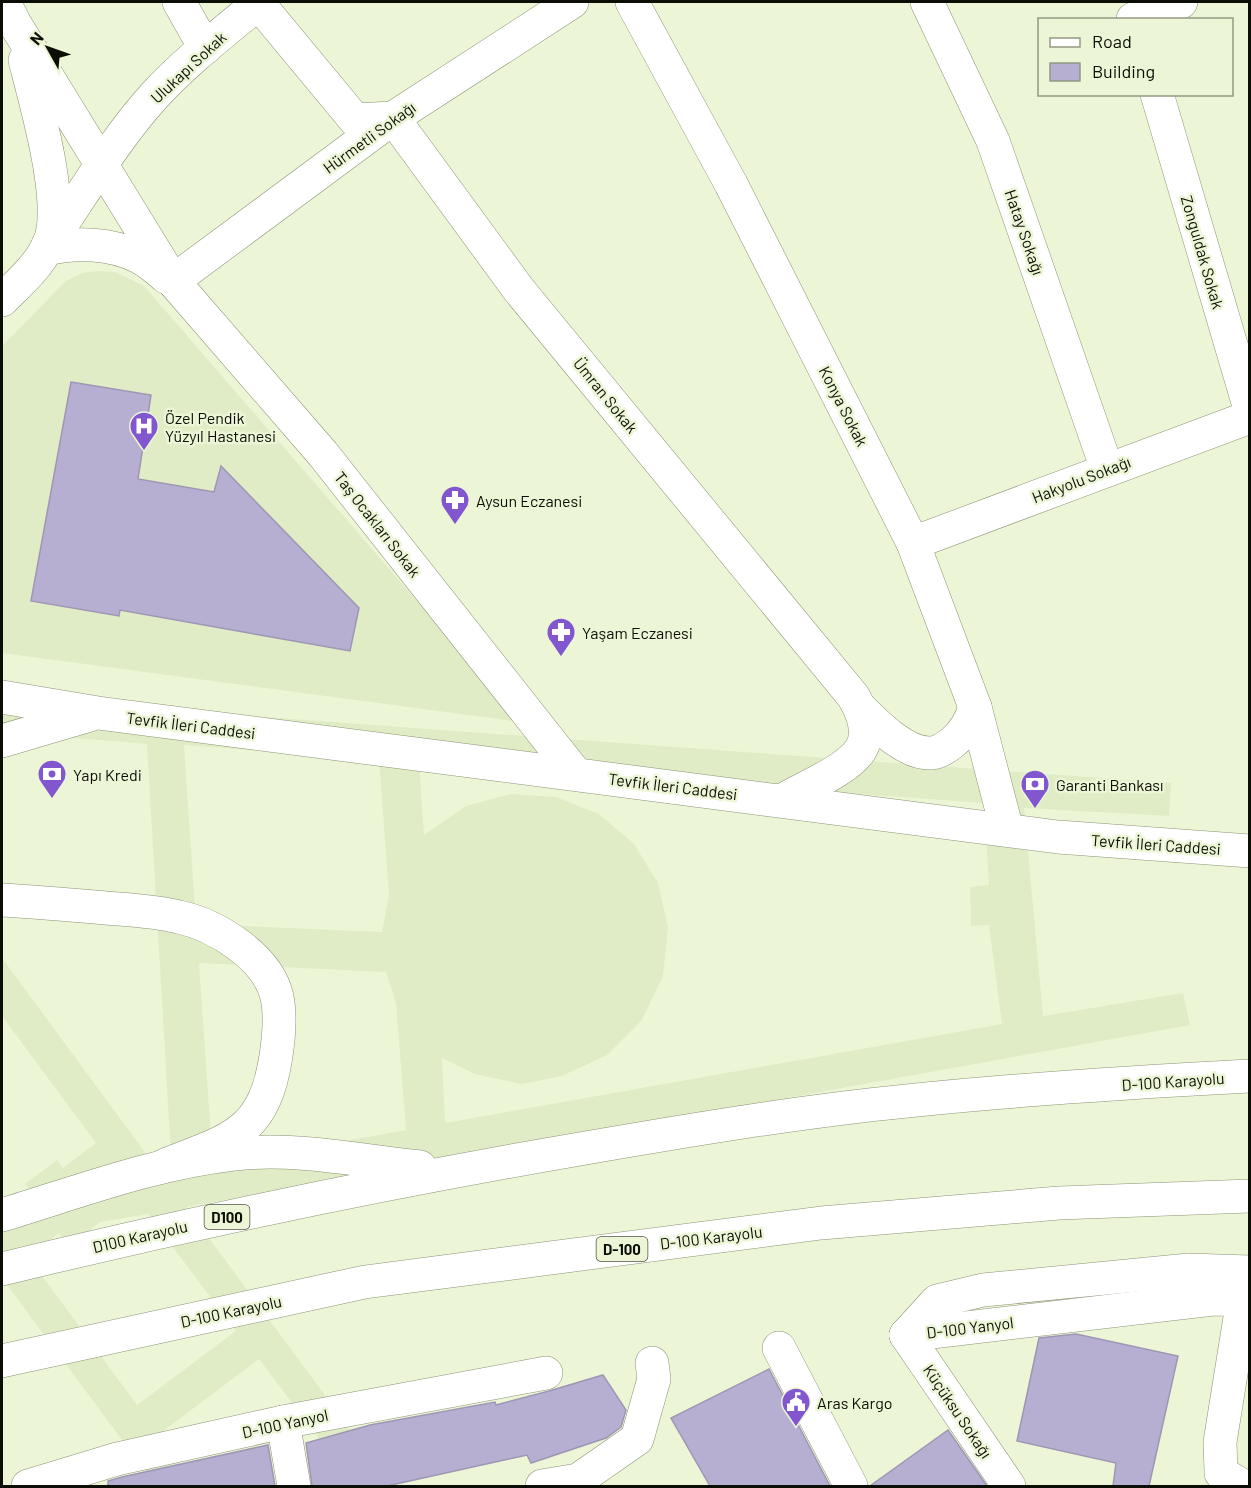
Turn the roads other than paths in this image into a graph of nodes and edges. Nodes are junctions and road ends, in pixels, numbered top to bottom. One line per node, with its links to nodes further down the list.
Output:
1 (179, 2): 11 (main road)
2 (259, 2): 11 (main road, Ulukapı Sokak); 13 (main road)
3 (572, 2): 13 (main road, Hürmetli Sokağı)
4 (632, 2): 21 (main road, Konya Sokak)
5 (927, 2): 20 (main road, Hatay Sokağı)
6 (1126, 2): 9 (main road)
7 (1180, 2): 10 (main road)
8 (10, 13): 14 (main road); 15 (main road)
9 (1133, 18)
10 (1136, 18)
11 (205, 48): 14 (main road, Ulukapı Sokak)
12 (1158, 96): 18 (main road, Zonguldak Sokak)
13 (393, 118): 16 (main road, Hürmetli Sokağı); 24 (main road, Ümran Sokak)
14 (102, 167): 15 (main road, Ulukapı Sokak); 16 (main road)
15 (49, 241): 16 (main road); 17 (main road, Ulukapı Sokak)
16 (173, 281): 27 (main road, Taş Ocakları Sokak)
17 (2, 300)
18 (1250, 409)
19 (1250, 417): 20 (main road, Hakyolu Sokağı)
20 (1107, 469): 21 (main road, Hakyolu Sokağı)
21 (913, 543): 23 (main road, Konya Sokak)
22 (2, 697): 25 (main road, Tevfik İleri Caddesi)
23 (975, 707): 24 (main road, Ümran Sokak); 29 (main road, Konya Sokak)
24 (862, 710): 28 (main road)
25 (98, 713): 26 (main road, Tevfik İleri Caddesi); 27 (main road, Tevfik İleri Caddesi)
26 (2, 741)
27 (575, 774): 28 (main road, Tevfik İleri Caddesi)
28 (783, 800): 29 (main road, Tevfik İleri Caddesi)
29 (1008, 830): 30 (main road, Tevfik İleri Caddesi)
30 (1250, 851)
31 (2, 900): 33 (main road)
32 (1250, 1076): 34 (main road, D-100 Karayolu)
33 (165, 1165): 34 (main road); 36 (main road)
34 (454, 1171): 37 (main road, D100 Karayolu / D100)
35 (1250, 1196): 41 (main road, D-100 Karayolu / D-100)
36 (2, 1215)
37 (2, 1269)
38 (1247, 1290): 39 (main road, D-100 Yanyol); 51 (main road)
39 (906, 1335): 50 (main road, Küçüksu Sokağı)
40 (779, 1348): 49 (main road)
41 (2, 1361)
42 (652, 1363): 45 (main road)
43 (546, 1373): 44 (main road, D-100 Yanyol)
44 (283, 1422): 46 (main road, D-100 Yanyol); 47 (main road)
45 (579, 1483): 48 (main road)
46 (28, 1486)
47 (294, 1486)
48 (542, 1486)
49 (851, 1486)
50 (1009, 1486)
51 (1243, 1486)

